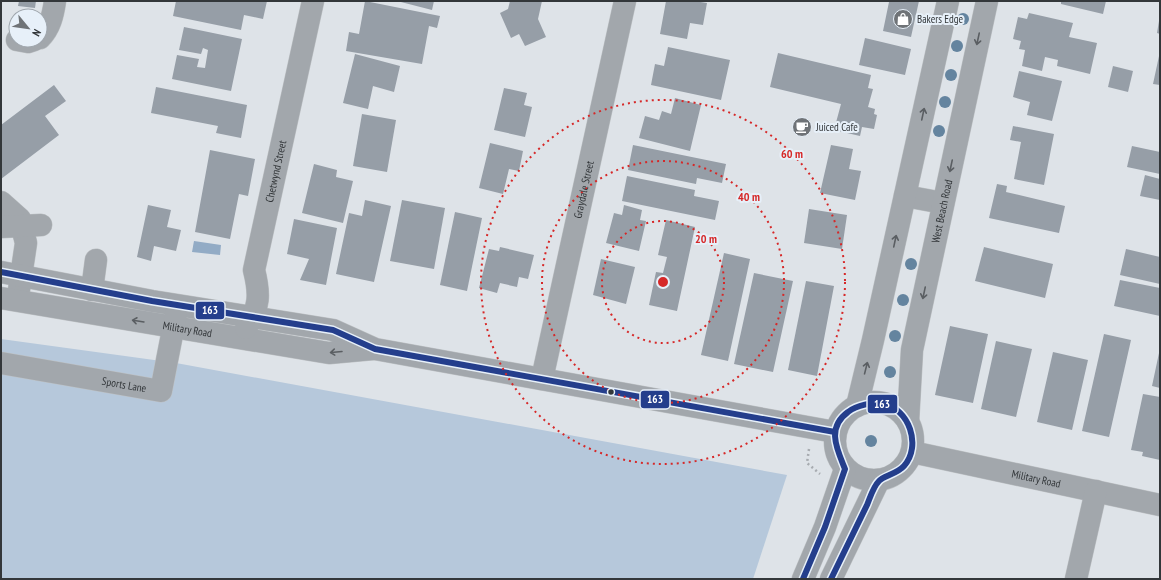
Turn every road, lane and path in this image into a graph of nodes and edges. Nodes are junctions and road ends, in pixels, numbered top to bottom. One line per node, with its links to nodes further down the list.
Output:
1 (55, 1): 6 (street)
2 (312, 1): 16 (street, Chetwynd Street)
3 (625, 1): 21 (street, Graydale Street)
4 (948, 1): 7 (street, one-way to 4)
5 (987, 1): 9 (street, West Beach Road, one-way to 9)
6 (48, 27)
7 (905, 196): 9 (street); 22 (street, one-way to 7)
8 (1, 202): 10 (street)
9 (943, 203): 23 (street, West Beach Road, one-way to 23)
10 (21, 226): 12 (street)
11 (96, 260): 13 (street)
12 (11, 274): 13 (street, Military Road); 14 (street)
13 (92, 290): 15 (street, Military Road)
14 (9, 300): 17 (street, Military Road, one-way to 14)
15 (178, 305): 16 (street, Military Road); 17 (street, Sports Lane)
16 (254, 316): 18 (street, Chetwynd Street); 19 (street, Military Road)
17 (173, 327): 18 (street, Military Road); 20 (street, Sports Lane)
18 (238, 338): 19 (street, Military Road, one-way to 18)
19 (374, 349): 21 (street, Military Road)
20 (1, 363)
21 (542, 379): 24 (street, Military Road)
22 (857, 406): 23 (street); 24 (street)
23 (908, 422): 25 (street)
24 (835, 432): 26 (street)
25 (912, 452): 27 (street); 28 (street, Military Road)
26 (845, 469): 27 (street); 30 (street)
27 (879, 480): 31 (street)
28 (1096, 491): 29 (street, Military Road); 32 (street)
29 (1160, 505)
30 (803, 579)
31 (831, 579)
32 (1076, 579)

